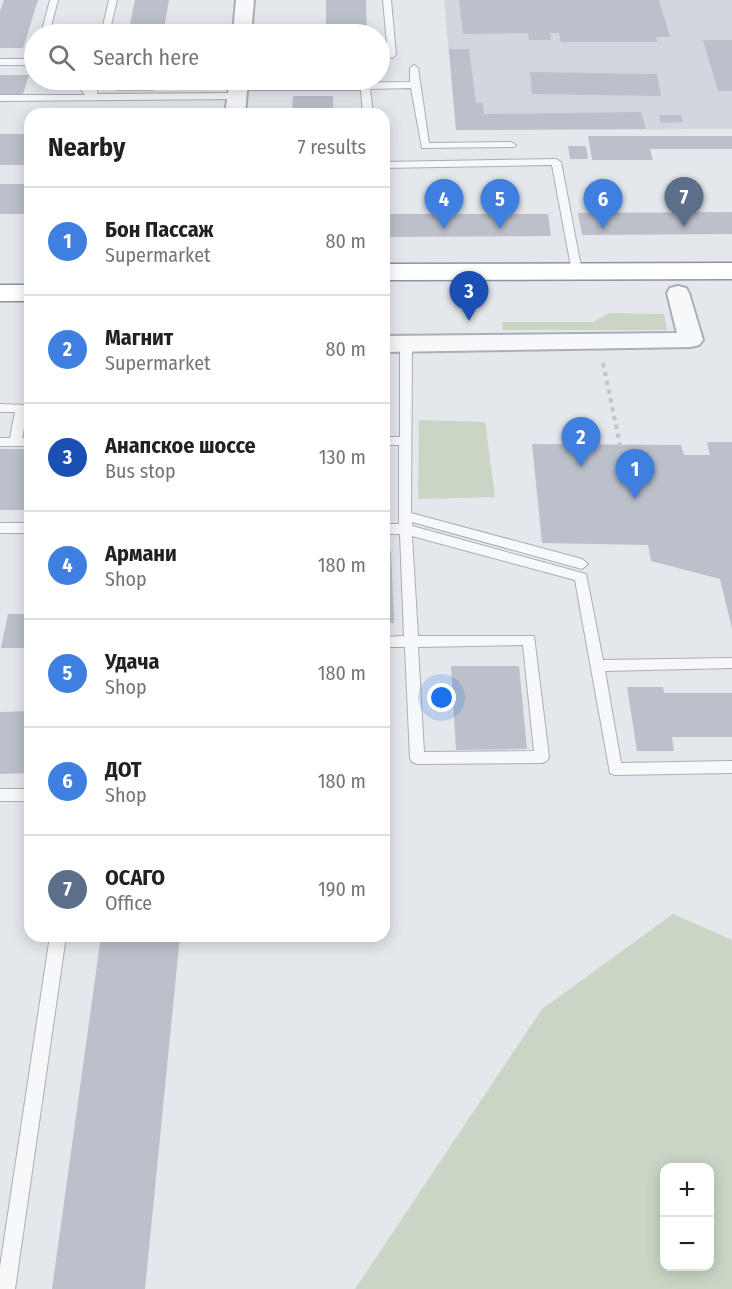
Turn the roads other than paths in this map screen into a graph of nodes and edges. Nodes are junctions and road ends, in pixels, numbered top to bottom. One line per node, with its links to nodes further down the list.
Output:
1 (54, 0): 5 (lane)
2 (113, 0): 6 (lane)
3 (245, 0): 7 (street)
4 (387, 0): 8 (lane)
5 (48, 24)
6 (107, 24)
7 (243, 24)
8 (389, 24)
9 (390, 32): 10 (lane)
10 (392, 54)
11 (0, 62): 12 (lane)
12 (24, 62)
13 (414, 68): 14 (lane)
14 (415, 85): 15 (lane); 24 (lane)
15 (390, 86)
16 (86, 90): 21 (lane)
17 (93, 90): 21 (lane)
18 (310, 90): 20 (lane)
19 (365, 90): 23 (lane)
20 (237, 94): 21 (lane)
21 (92, 97): 22 (lane)
22 (0, 98)
23 (367, 108)
24 (511, 145)
25 (390, 165): 30 (lane)
26 (732, 271): 30 (highway)
27 (0, 272): 28 (highway)
28 (24, 272)
29 (390, 272): 30 (highway)
30 (576, 272)
31 (0, 293): 32 (highway)
32 (24, 293)
33 (390, 293): 34 (highway)
34 (678, 293): 35 (highway); 36 (street)
35 (732, 293)
36 (395, 344): 39 (lane)
37 (0, 408): 41 (lane)
38 (390, 441): 39 (lane)
39 (405, 441): 43 (lane)
40 (0, 442): 42 (lane)
41 (15, 442)
42 (24, 442)
43 (405, 522): 44 (lane); 47 (lane); 48 (lane); 51 (lane)
44 (390, 527)
45 (0, 528): 46 (lane)
46 (24, 528)
47 (582, 564)
48 (413, 641): 48 (lane); 49 (lane)
49 (390, 642)
50 (732, 663): 51 (lane)
51 (598, 666): 52 (lane)
52 (732, 767)
53 (0, 795): 54 (lane)
54 (24, 795)
55 (57, 942): 56 (lane)
56 (6, 1289)

